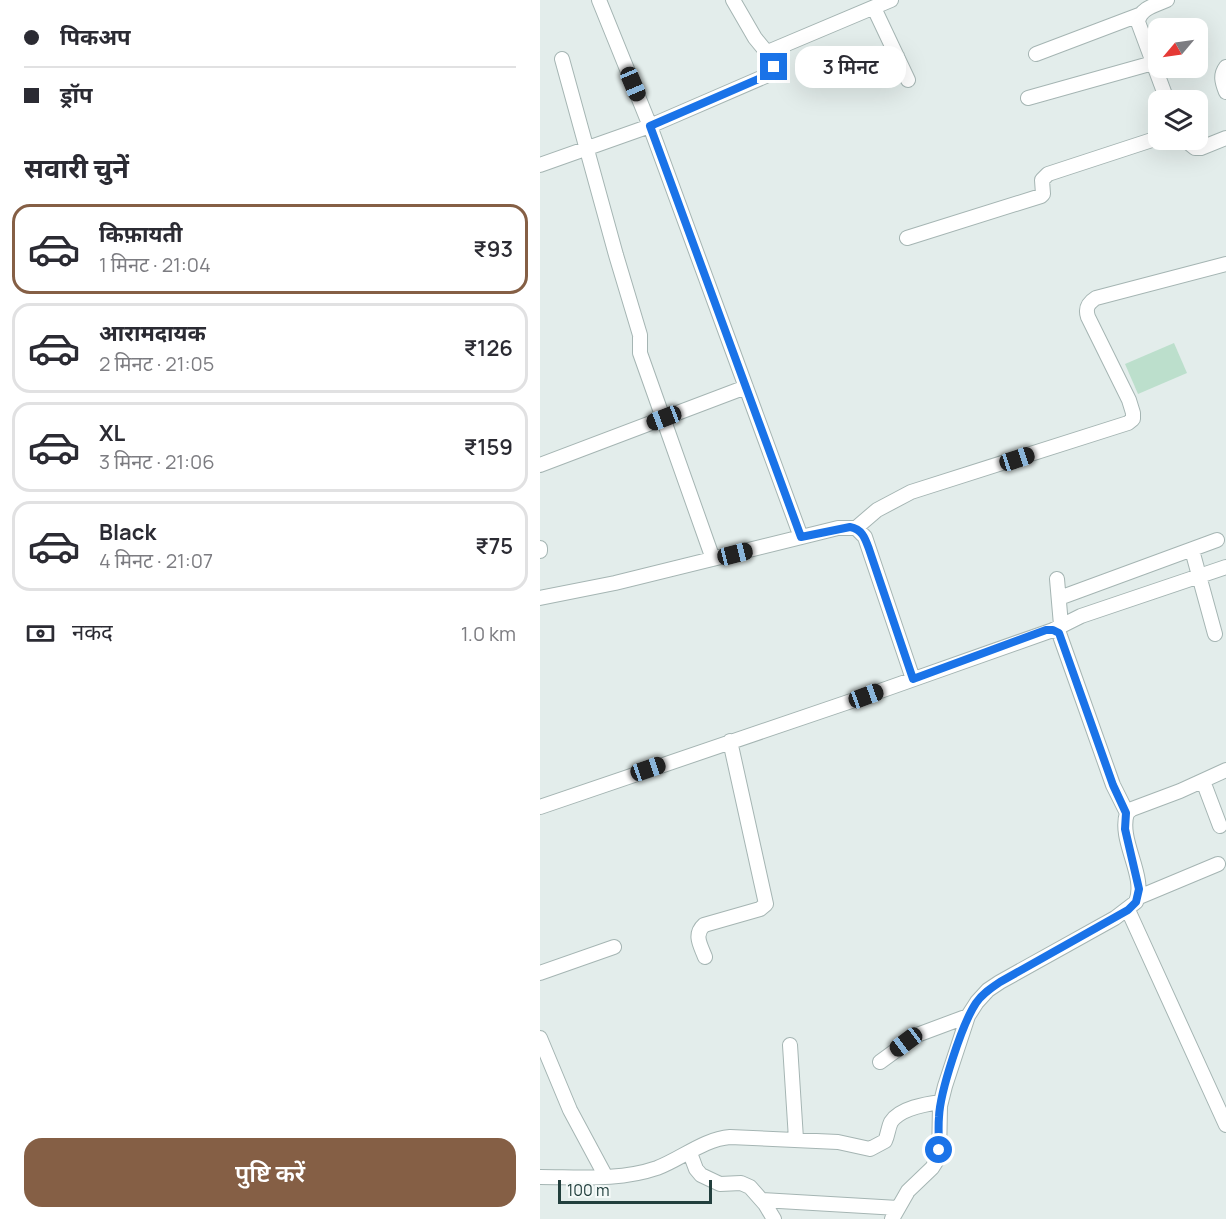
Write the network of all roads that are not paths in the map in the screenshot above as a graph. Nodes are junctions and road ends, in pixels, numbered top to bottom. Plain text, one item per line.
1 (599, 0) edge
2 (733, 0) edge
3 (891, 0) edge
4 (1167, 0) edge
5 (874, 8) junction
6 (1139, 15) junction
7 (1148, 49) edge
8 (1036, 54) dead end
9 (769, 55) junction
10 (897, 56) junction
11 (562, 59) dead end
12 (1148, 64) edge
13 (1226, 67) edge
14 (864, 69) dead end
15 (908, 80) dead end
16 (1226, 92) edge
17 (1028, 98) dead end
18 (650, 126) junction
19 (1226, 138) edge
20 (1148, 141) edge
21 (1208, 145) edge
22 (587, 148) junction
23 (540, 165) edge
24 (907, 238) dead end
25 (1226, 264) edge
26 (746, 387) junction
27 (664, 418) junction
28 (540, 465) edge
29 (856, 528) junction
30 (801, 537) junction
31 (1217, 540) dead end
32 (1192, 549) junction
33 (713, 559) junction
34 (1226, 567) edge
35 (1199, 576) junction
36 (1056, 579) dead end
37 (541, 596) edge
38 (1062, 597) dead end
39 (1057, 627) junction
40 (1215, 634) dead end
41 (913, 679) junction
42 (730, 741) junction
43 (1226, 770) edge
44 (1203, 781) junction
45 (540, 807) edge
46 (1126, 813) junction
47 (1220, 826) dead end
48 (1218, 864) dead end
49 (1138, 897) junction
50 (1128, 910) junction
51 (614, 946) dead end
52 (705, 957) dead end
53 (540, 973) edge
54 (968, 1016) junction
55 (540, 1038) edge
56 (790, 1044) dead end
57 (880, 1062) dead end
58 (941, 1102) junction
59 (1226, 1125) edge
60 (796, 1139) junction
61 (690, 1153) junction
62 (540, 1177) edge
63 (606, 1177) junction
64 (762, 1200) junction
65 (830, 1204) junction
66 (895, 1214) edge
67 (774, 1219) edge
68 (831, 1219) edge

1 - 18 street
2 - 9 street
3 - 5 street
4 - 6 street
5 - 9 street
5 - 10 street
6 - 7 street
6 - 8 street
9 - 18 street
10 - 14 street
10 - 15 street
11 - 22 street
12 - 17 street
13 - 16 street
18 - 22 street
18 - 26 street
19 - 21 street
20 - 24 street
22 - 23 street
22 - 27 street
25 - 29 street
26 - 27 street
26 - 30 street
27 - 28 street
27 - 33 street
29 - 30 street
29 - 41 street
30 - 33 street
31 - 32 street
32 - 35 street
32 - 38 street
33 - 37 street
34 - 35 street
35 - 39 street
35 - 40 street
36 - 39 street
39 - 41 street
39 - 46 street
41 - 42 street
42 - 45 street
42 - 52 street
43 - 44 street
44 - 46 street
44 - 47 street
46 - 49 street
48 - 49 street
49 - 50 street
50 - 54 street
50 - 59 street
51 - 53 street
54 - 57 street
54 - 58 street
55 - 63 street
56 - 60 street
58 - 60 street
58 - 66 street
60 - 61 street
61 - 63 street
61 - 64 street
62 - 63 street
64 - 65 street
64 - 67 street
65 - 66 street
65 - 68 street

